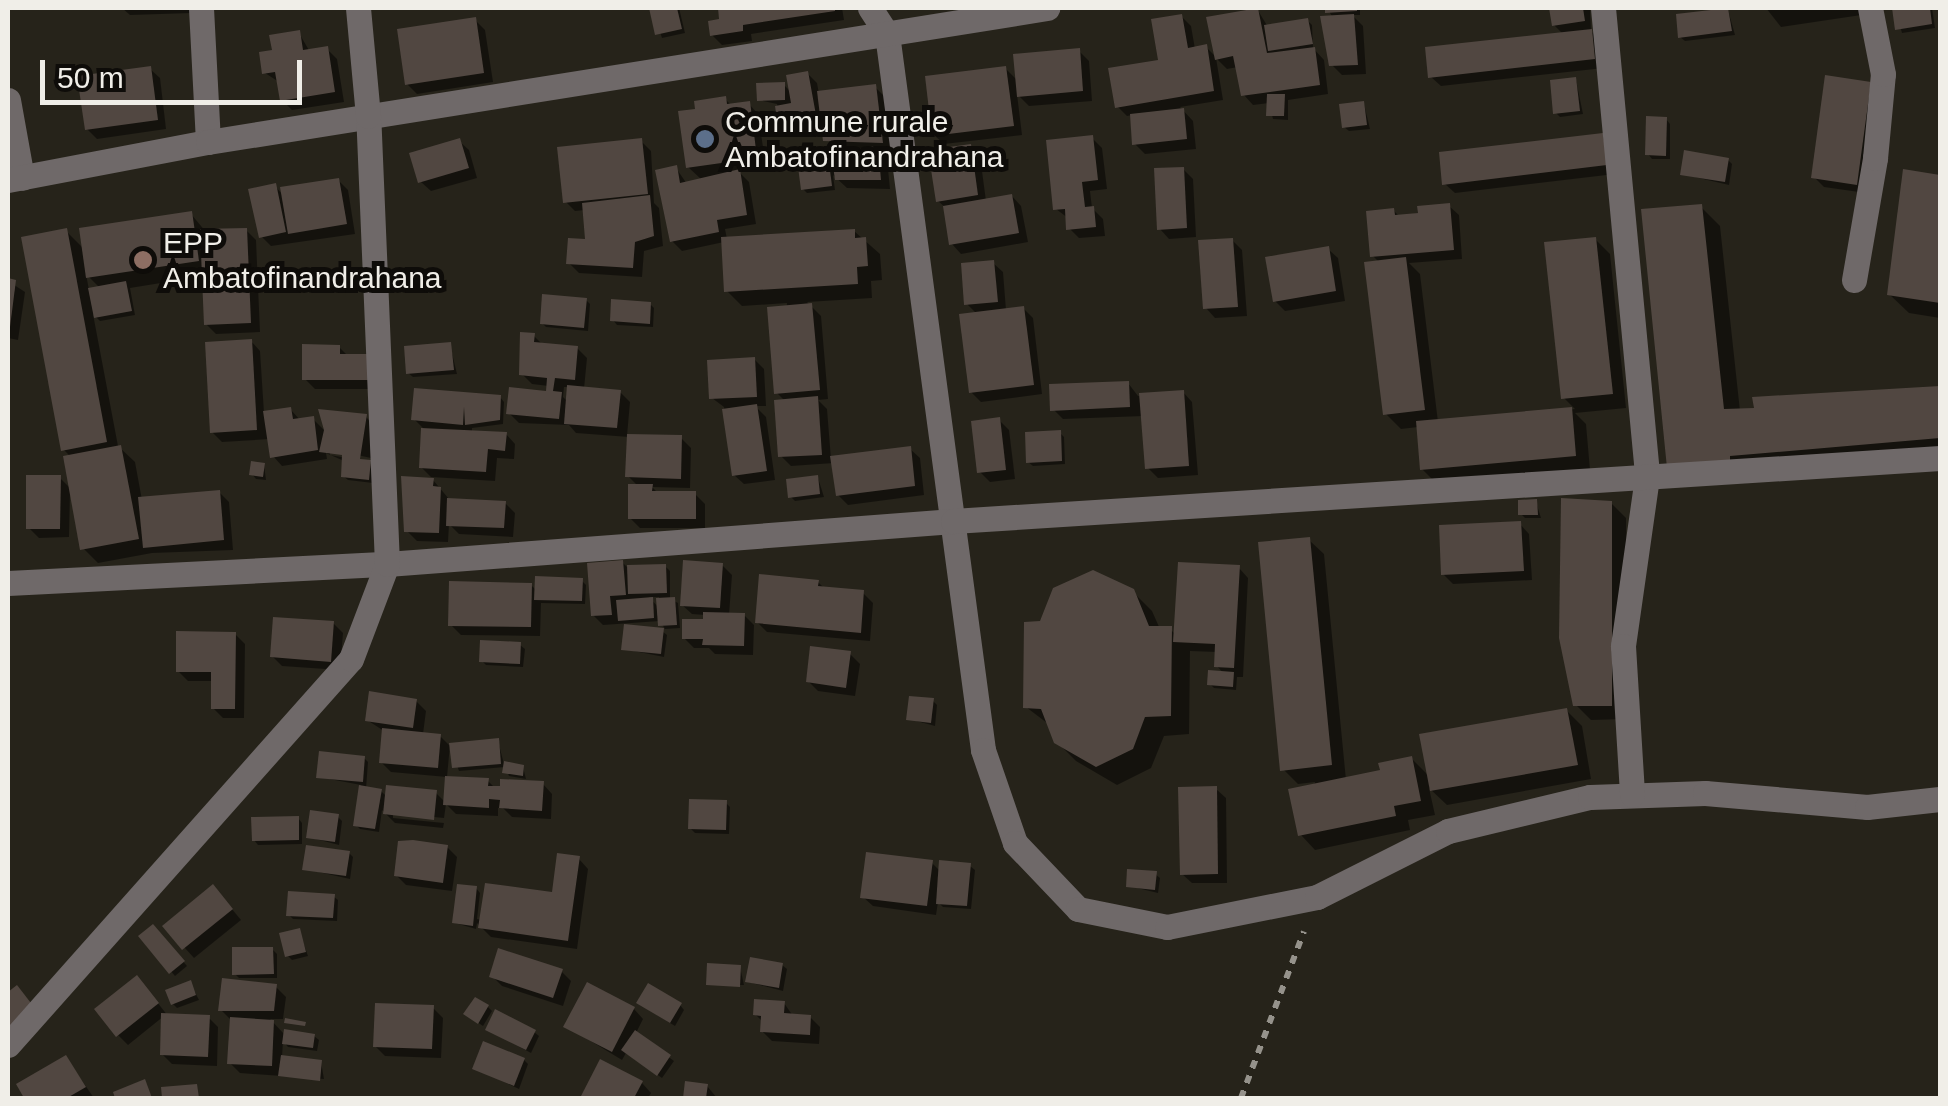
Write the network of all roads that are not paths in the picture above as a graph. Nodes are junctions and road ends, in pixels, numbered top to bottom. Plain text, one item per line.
1 (201, 8) edge
2 (358, 8) edge
3 (870, 8) edge
4 (1046, 8) edge
5 (1602, 8) edge
6 (1870, 8) edge
7 (887, 34) junction
8 (8, 100) edge
9 (368, 116) junction
10 (208, 142) junction
11 (15, 179) edge
12 (1854, 280) dead end
13 (1940, 458) edge
14 (1646, 476) junction
15 (954, 521) junction
16 (387, 564) junction
17 (8, 583) edge
18 (1632, 796) junction
19 (1940, 799) edge
20 (8, 1045) edge

1 - 10 street
2 - 9 street
3 - 7 street
4 - 7 street
5 - 14 street
6 - 12 street
7 - 9 street
7 - 15 street
8 - 11 street
9 - 10 street
9 - 16 street
10 - 11 street
13 - 14 street
14 - 15 street
14 - 18 street
15 - 16 street
15 - 18 street
16 - 17 street
16 - 20 street
18 - 19 street

